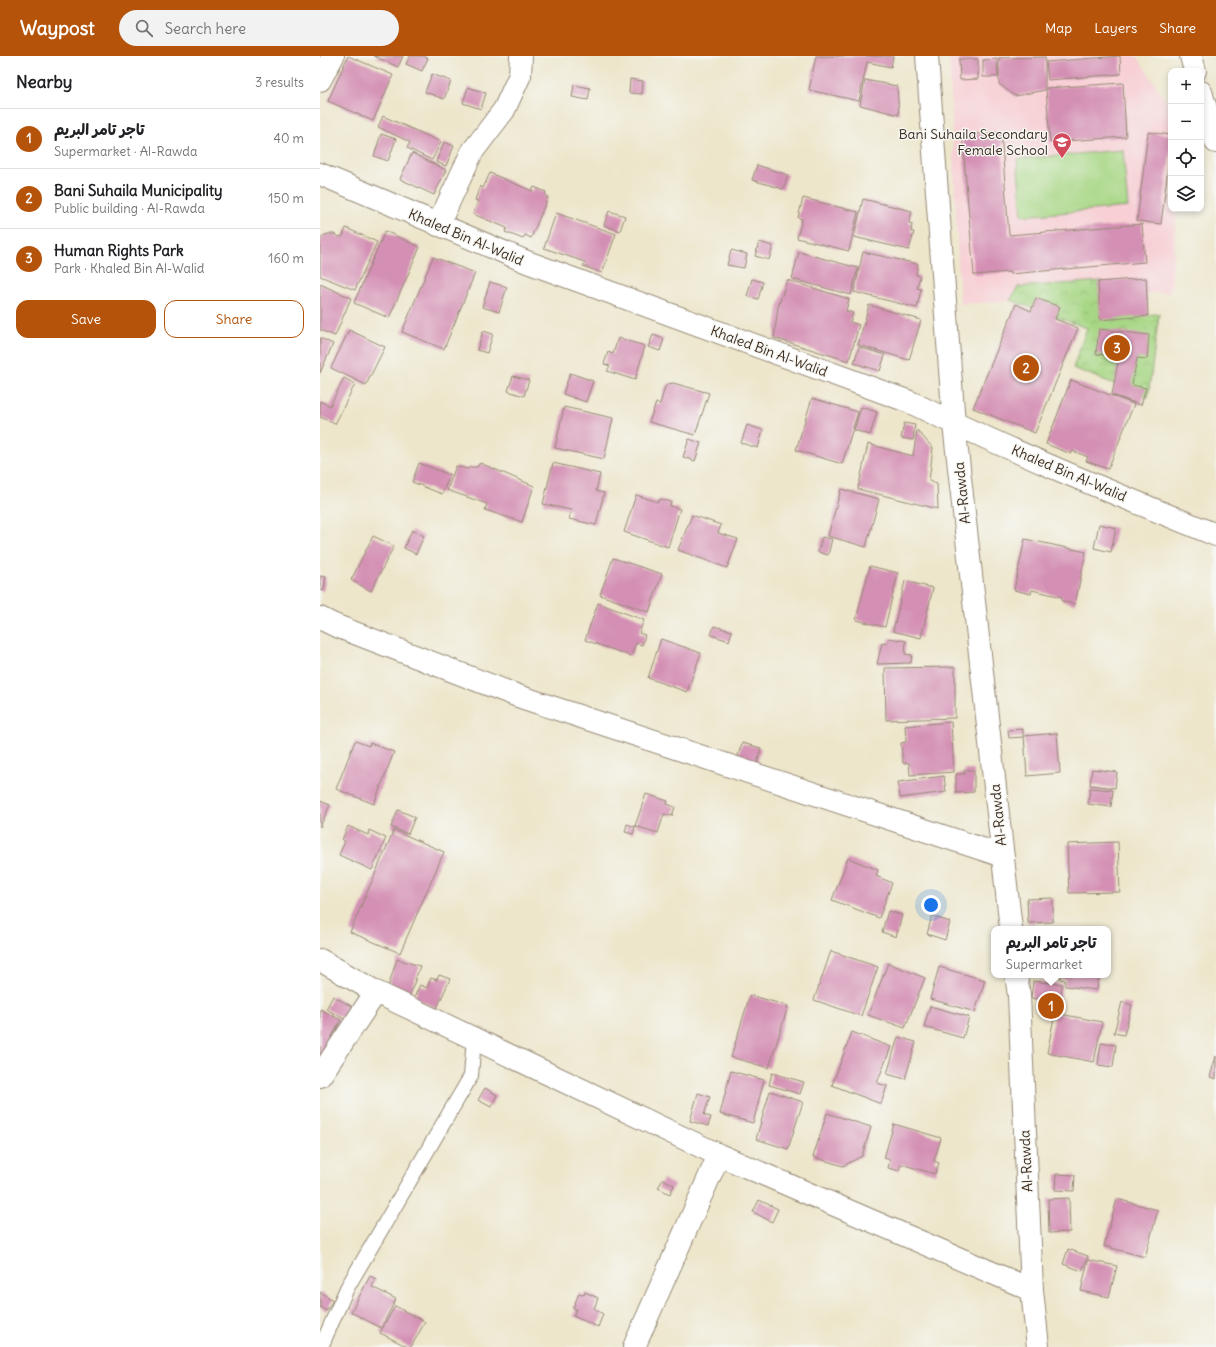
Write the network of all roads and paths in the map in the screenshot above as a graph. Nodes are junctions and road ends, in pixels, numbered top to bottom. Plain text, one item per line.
1 (333, 56) edge
2 (520, 56) edge
3 (927, 56) edge
4 (1191, 56) edge
5 (1194, 68) edge
6 (320, 80) edge
7 (1204, 102) edge
8 (1216, 142) edge
9 (320, 174) edge
10 (438, 225) junction
11 (954, 424) junction
12 (1216, 535) edge
13 (320, 618) edge
14 (1003, 856) junction
15 (1011, 926) edge
16 (320, 960) edge
17 (1016, 978) edge
18 (376, 992) junction
19 (474, 1038) junction
20 (320, 1076) edge
21 (719, 1155) junction
22 (1032, 1290) junction
23 (321, 1347) edge
24 (634, 1347) edge
25 (1038, 1347) edge

1 - 6 street
2 - 10 street
3 - 11 street, Al-Rawda
4 - 5 street
7 - 8 street
9 - 10 street, Khaled Bin Al-Walid
10 - 11 street, Khaled Bin Al-Walid
11 - 12 street, Khaled Bin Al-Walid
11 - 14 street, Al-Rawda
13 - 14 street
14 - 15 street, Al-Rawda
16 - 18 street
17 - 22 street, Al-Rawda
18 - 19 street
18 - 20 street
19 - 21 street
19 - 23 lane
21 - 22 street
21 - 24 street
22 - 25 street, Al-Rawda

